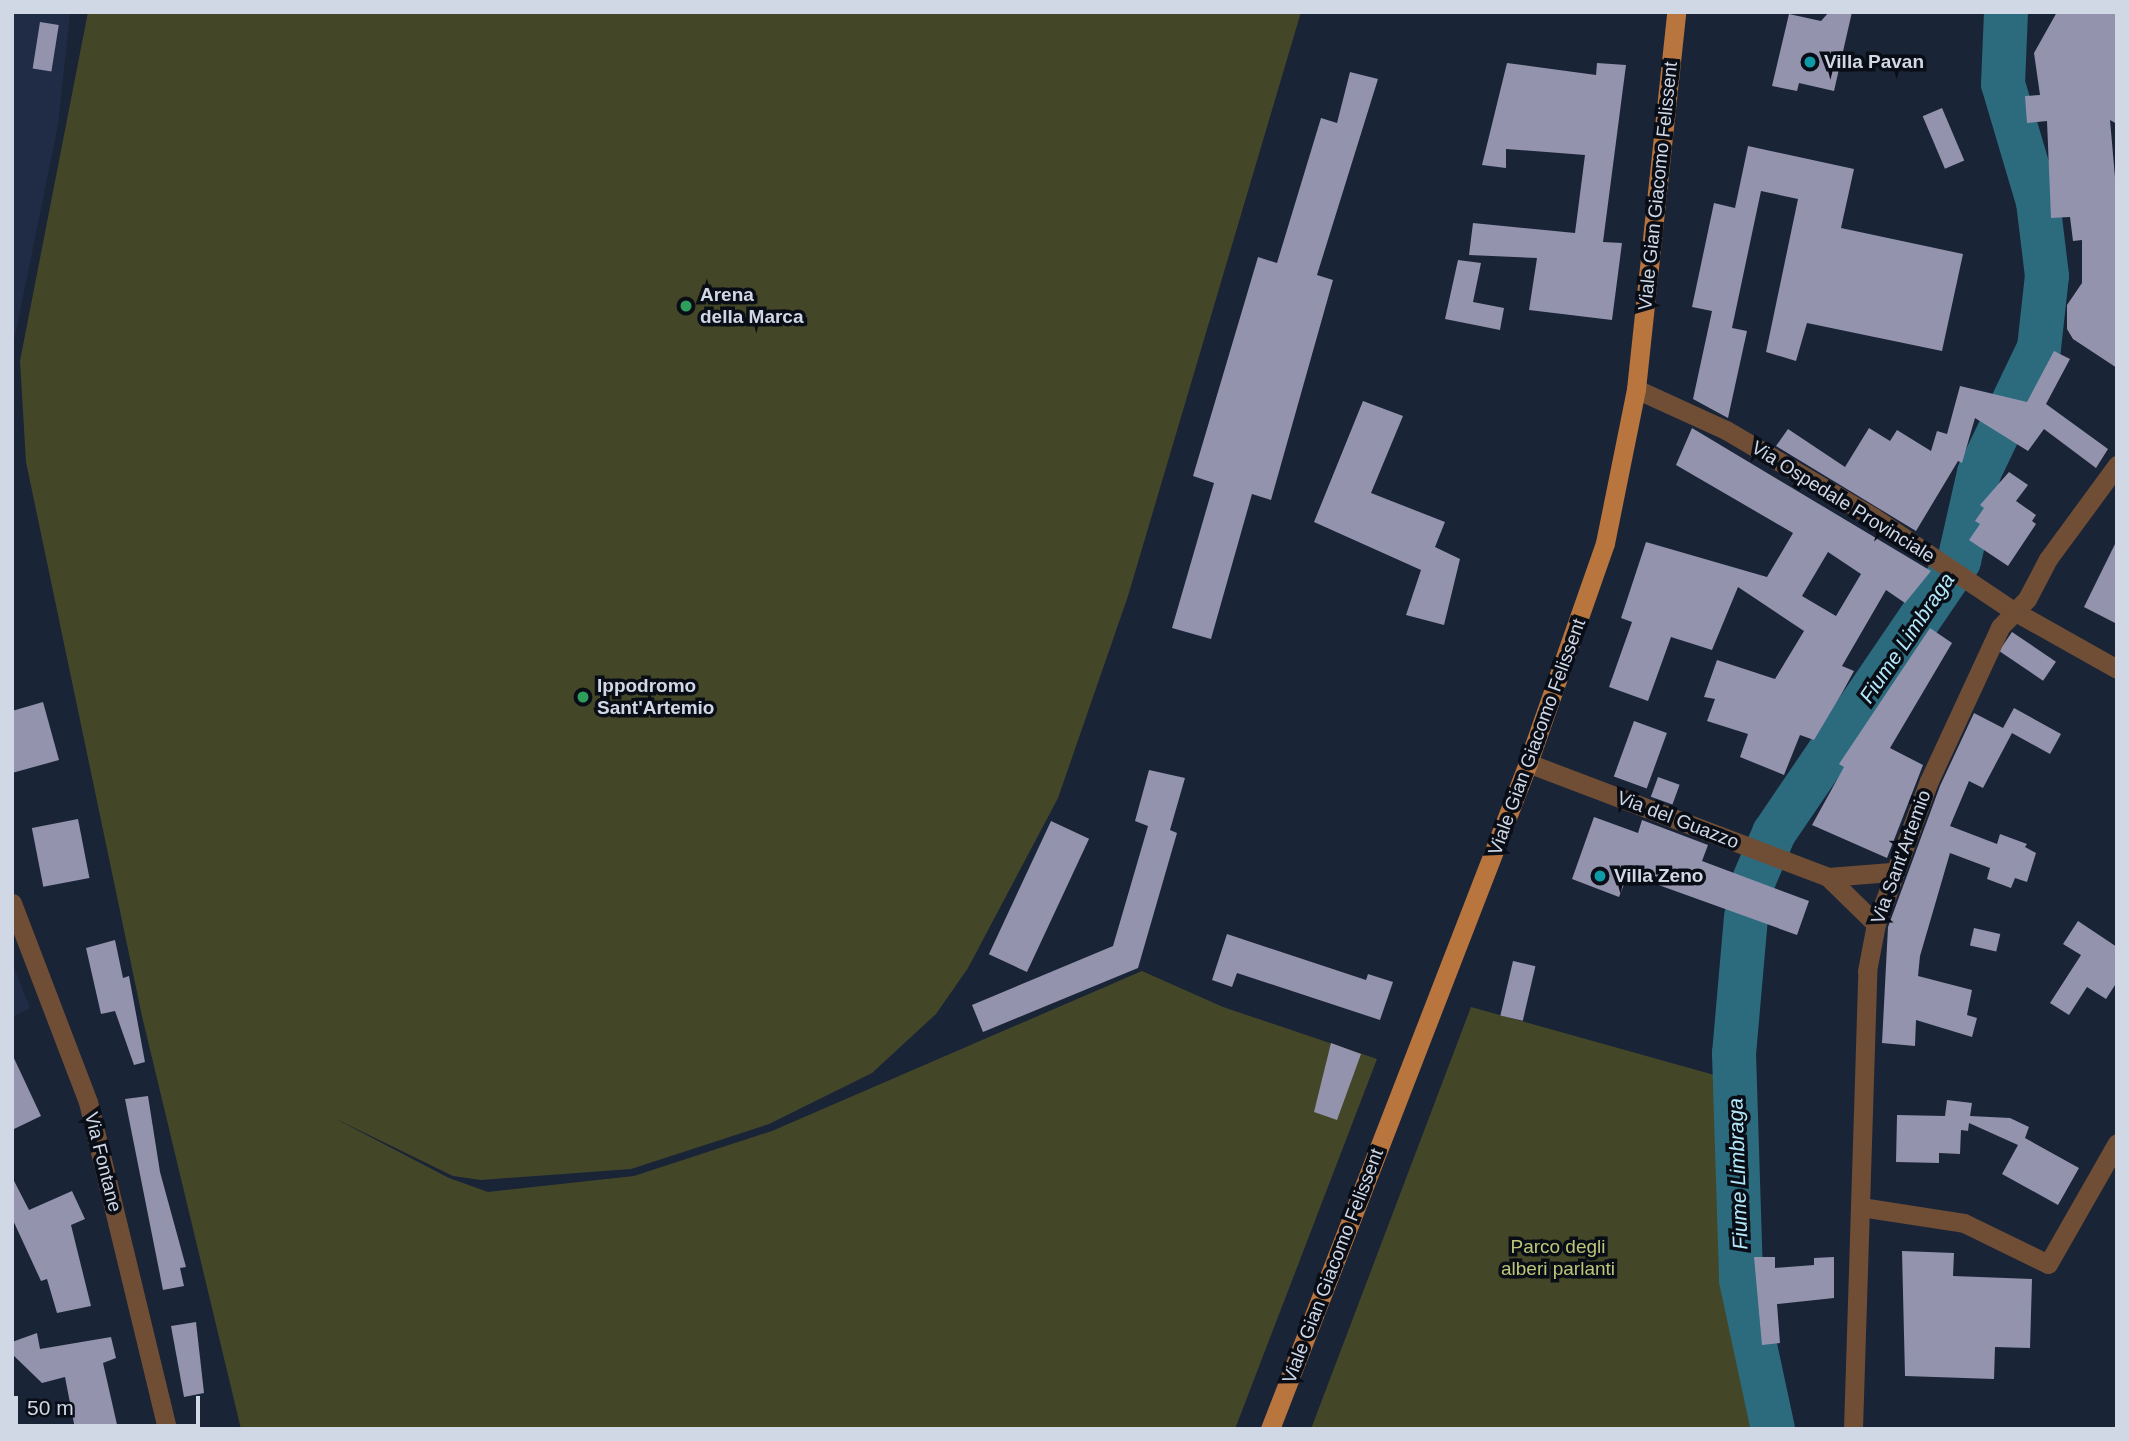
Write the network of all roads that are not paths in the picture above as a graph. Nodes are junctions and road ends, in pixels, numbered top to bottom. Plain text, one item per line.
1 (1676, 12) edge
2 (1636, 389) junction
3 (2117, 465) edge
4 (2012, 610) junction
5 (2117, 669) edge
6 (1528, 763) junction
7 (1891, 872) junction
8 (1828, 877) junction
9 (12, 903) edge
10 (1876, 924) junction
11 (2117, 1143) edge
12 (1861, 1207) junction
13 (167, 1429) edge
14 (1270, 1429) edge
15 (1853, 1429) edge

1 - 2 main road, Viale Gian Giacomo Felissent
2 - 4 street, Via Ospedale Provinciale
2 - 6 main road, Viale Gian Giacomo Felissent
3 - 4 street, Via Sant'Artemio
4 - 5 street, Via Ospedale Provinciale
4 - 7 street, Via Sant'Artemio
6 - 8 street, Via del Guazzo
6 - 14 main road, Viale Gian Giacomo Felissent
7 - 8 street, Via del Guazzo
7 - 10 street, Via Sant'Artemio
8 - 10 street, Via del Guazzo
9 - 13 street, Via Fontane
10 - 12 street, Via Sant'Artemio
11 - 12 street
12 - 15 street, Via Sant'Artemio

